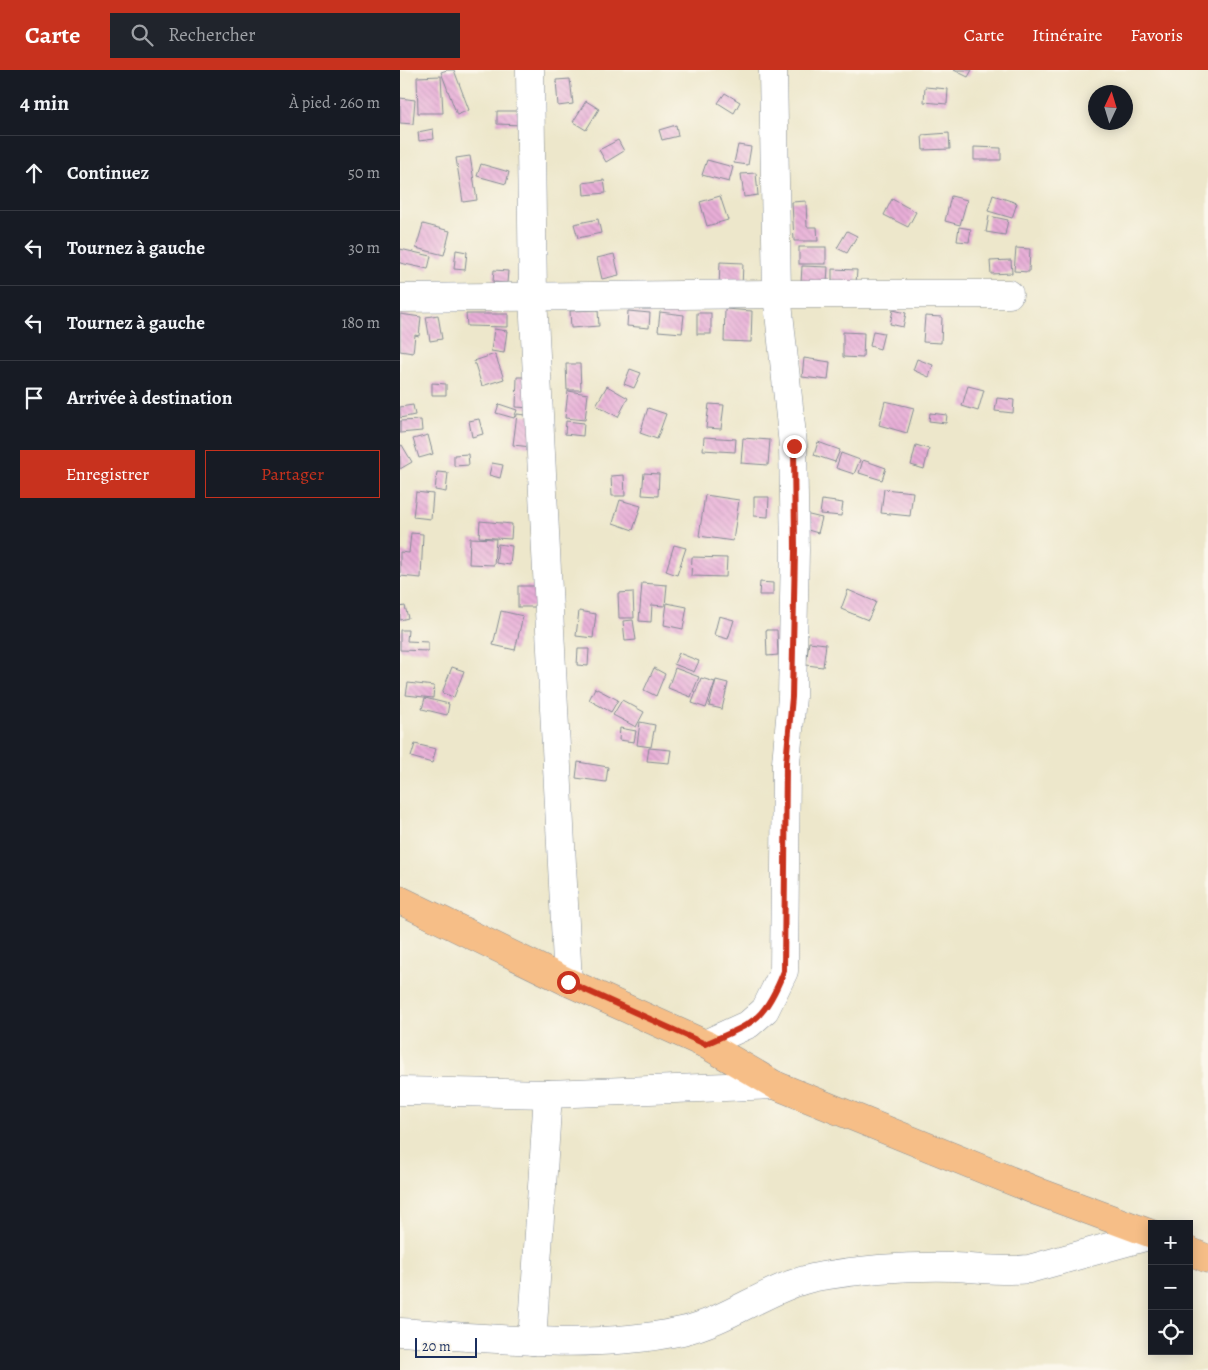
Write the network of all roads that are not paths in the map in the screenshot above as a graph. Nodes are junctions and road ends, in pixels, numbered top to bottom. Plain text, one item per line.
1 (530, 70) edge
2 (772, 70) edge
3 (777, 294) junction
4 (1009, 294) dead end
5 (533, 297) junction
6 (400, 298) edge
7 (400, 900) edge
8 (568, 982) junction
9 (705, 1044) junction
10 (775, 1084) junction
11 (400, 1091) edge
12 (548, 1094) junction
13 (1148, 1233) edge
14 (1148, 1236) edge
15 (1193, 1253) edge
16 (1208, 1259) edge
17 (400, 1332) edge
18 (532, 1341) junction

1 - 5 street
2 - 3 street
3 - 4 street
3 - 5 street
3 - 9 street
5 - 6 street
5 - 8 street
7 - 8 main road
8 - 9 main road
9 - 10 main road
10 - 12 street
10 - 13 main road
11 - 12 street
12 - 18 street
14 - 18 street
15 - 16 main road
17 - 18 street

